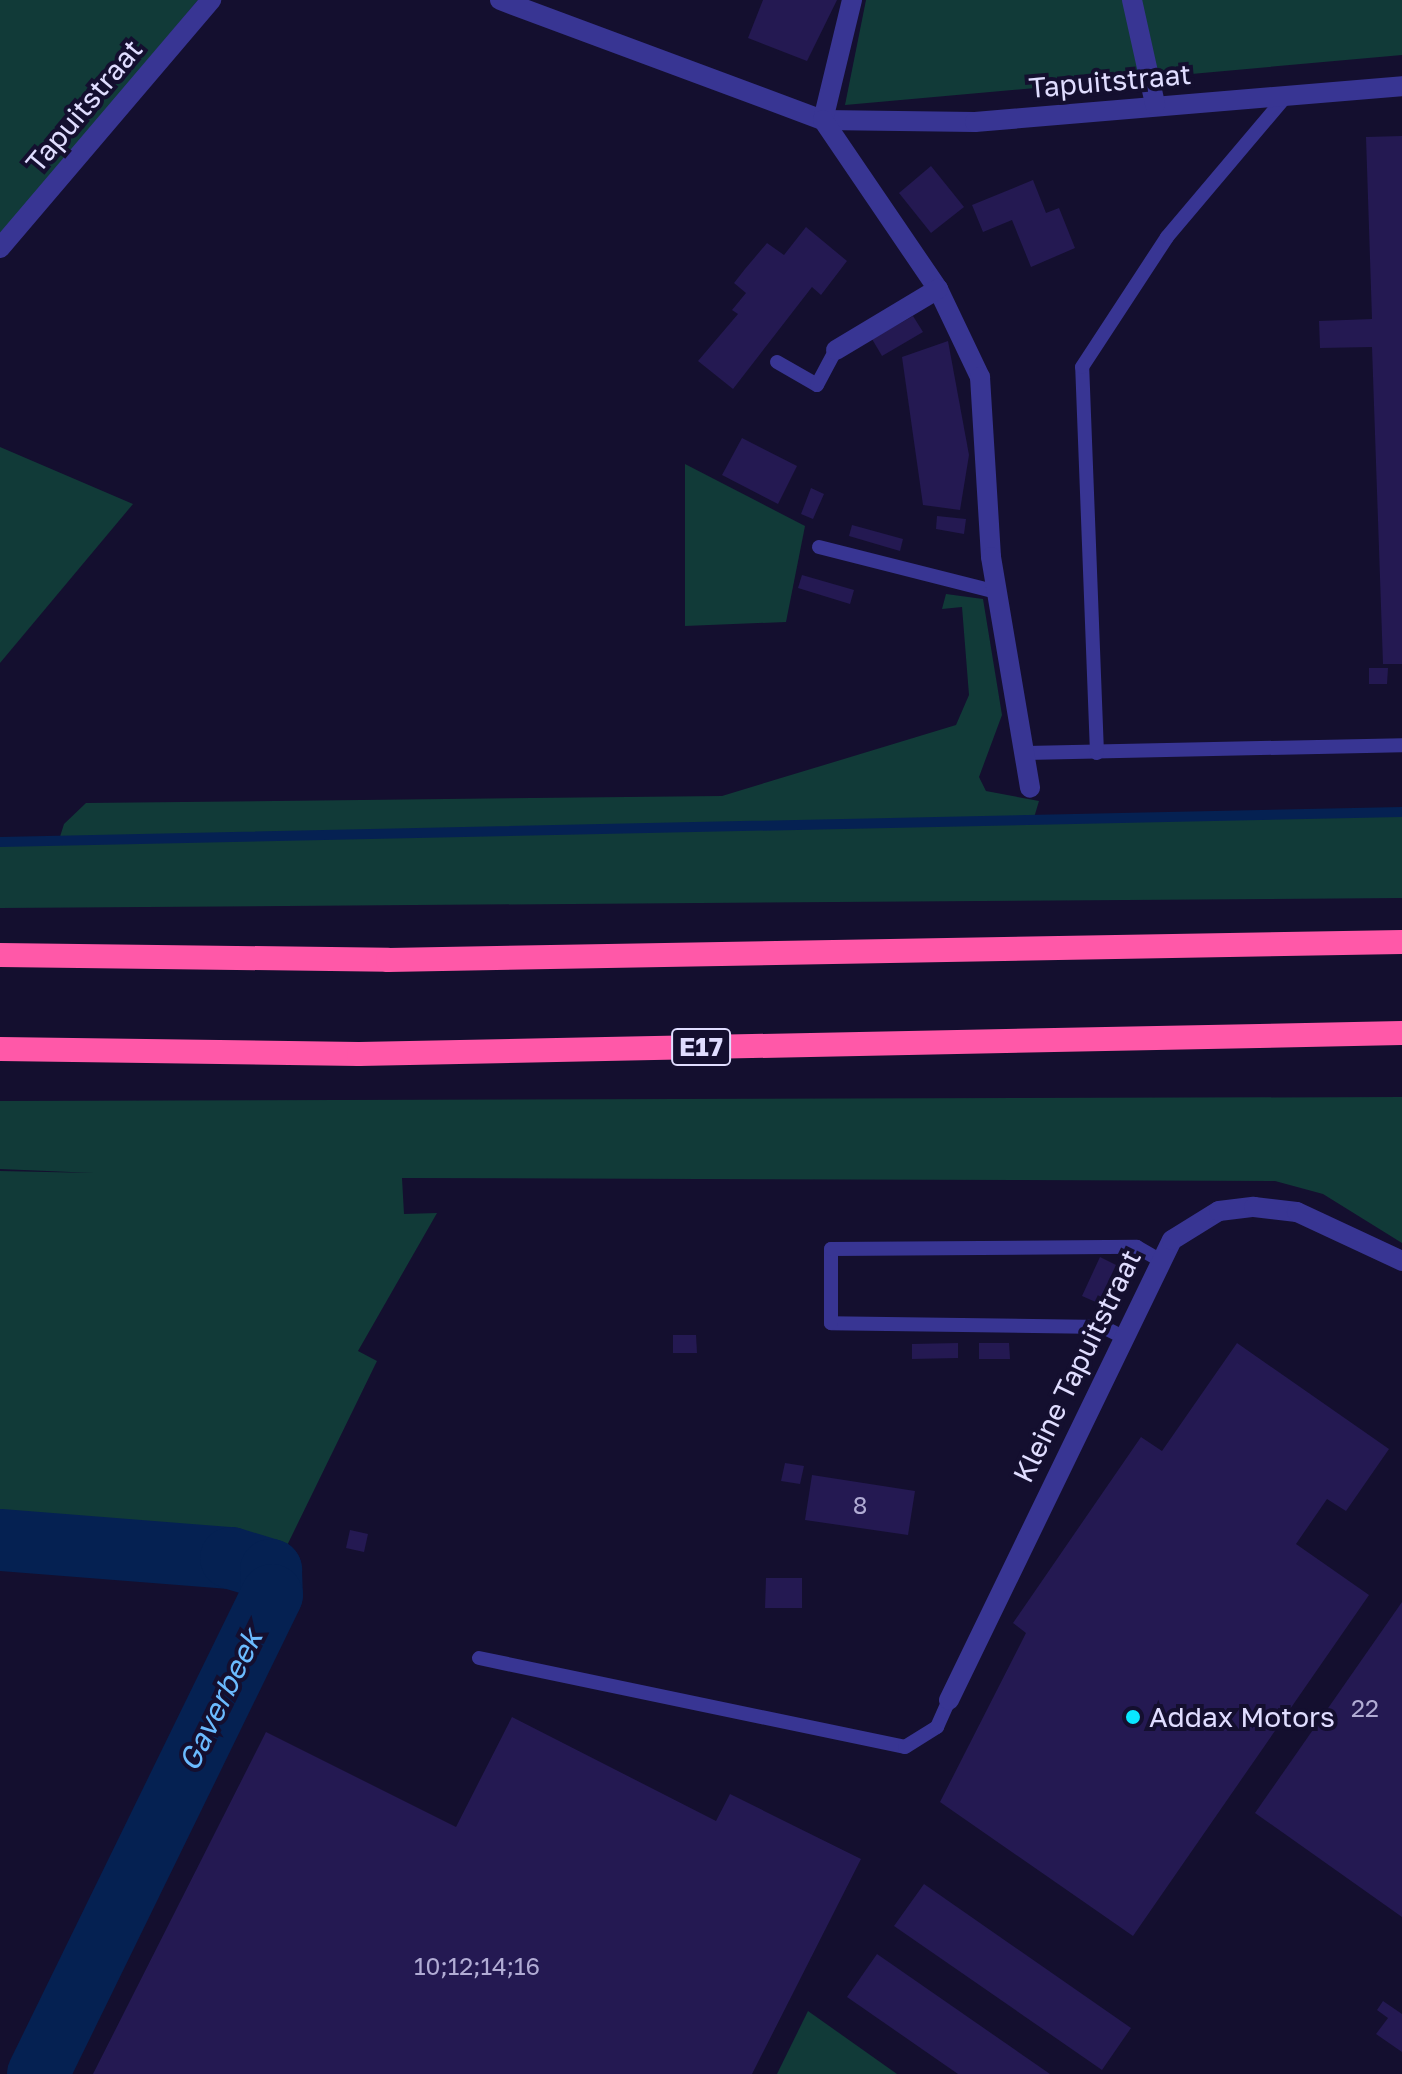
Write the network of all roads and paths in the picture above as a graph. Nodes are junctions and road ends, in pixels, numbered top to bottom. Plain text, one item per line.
1 (211, 0) edge
2 (852, 0) edge
3 (1132, 0) edge
4 (505, 1) edge
5 (1402, 86) edge
6 (1286, 96) junction
7 (1155, 104) junction
8 (823, 120) junction
9 (0, 248) edge
10 (938, 289) junction
11 (836, 350) joint
12 (777, 362) dead end
13 (819, 547) dead end
14 (997, 592) junction
15 (1402, 745) edge
16 (1026, 753) junction
17 (1097, 753) junction
18 (1030, 788) dead end
19 (1402, 942) edge
20 (0, 955) edge
21 (1402, 1033) edge
22 (0, 1049) edge
23 (1158, 1259) junction
24 (1402, 1261) edge
25 (1121, 1336) junction
26 (479, 1658) dead end
27 (949, 1700) joint

1 - 9 street, Tapuitstraat
2 - 8 street
3 - 7 street
4 - 8 street, Tapuitstraat
5 - 6 street, Tapuitstraat
6 - 7 street, Tapuitstraat
6 - 17 lane
7 - 8 street, Tapuitstraat
8 - 10 street
10 - 11 street
10 - 14 street
11 - 12 lane
13 - 14 lane
14 - 16 street
15 - 17 lane
16 - 17 lane
16 - 18 street
19 - 20 highway
21 - 22 highway, E17
23 - 24 street, Kleine Tapuitstraat
23 - 25 street, Kleine Tapuitstraat
23 - 25 lane
25 - 27 street, Kleine Tapuitstraat
26 - 27 lane

